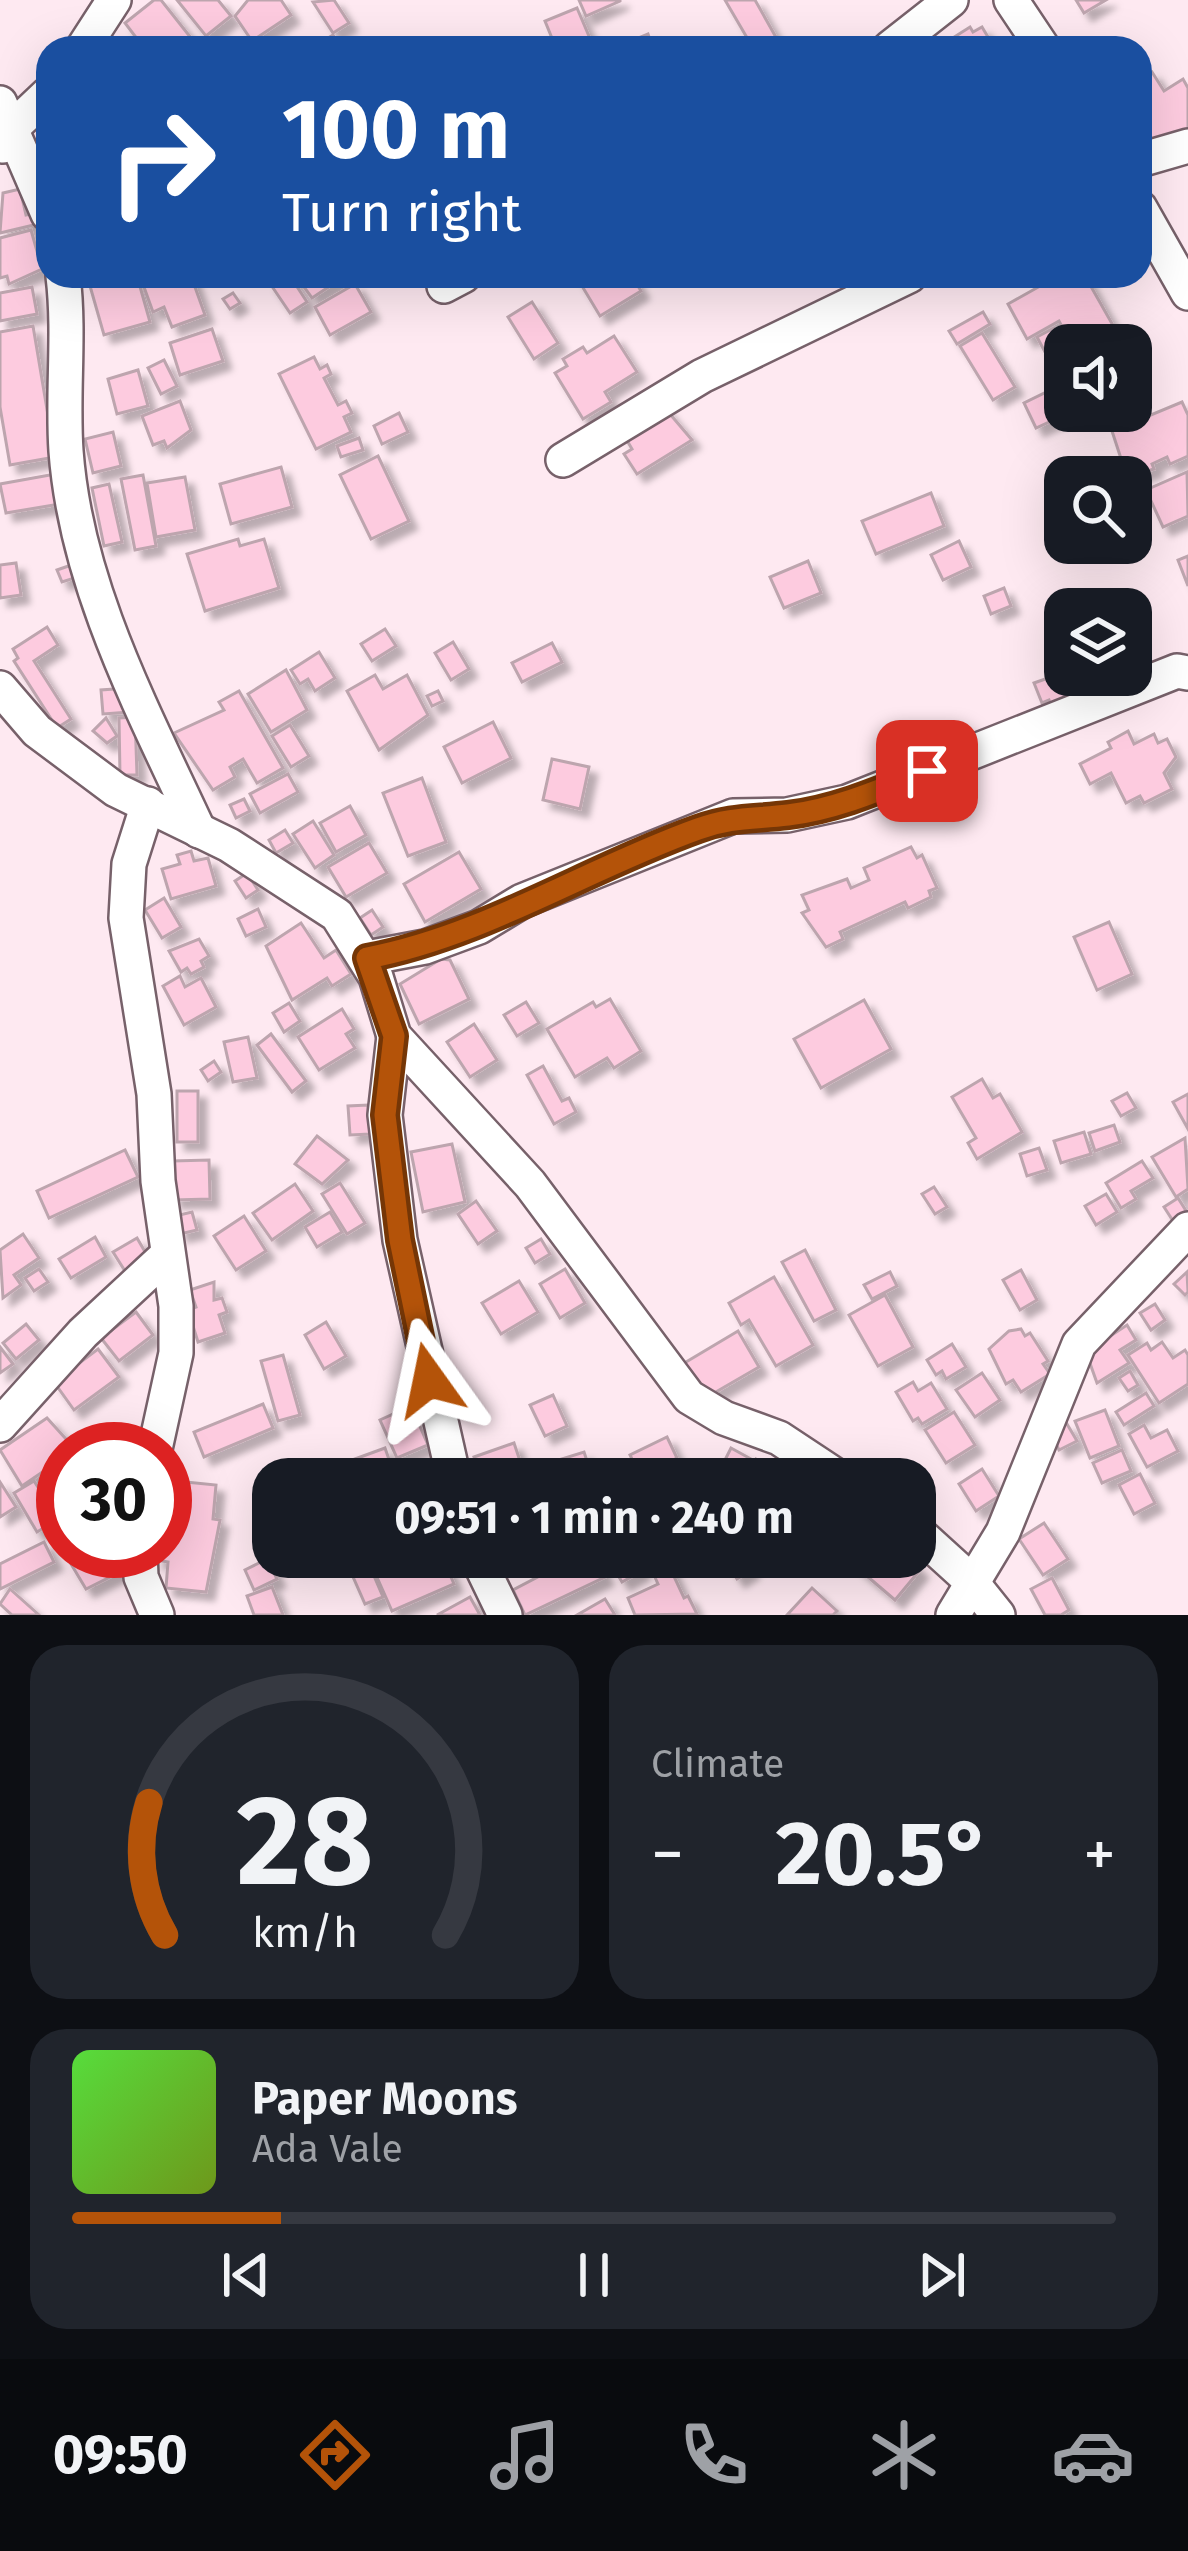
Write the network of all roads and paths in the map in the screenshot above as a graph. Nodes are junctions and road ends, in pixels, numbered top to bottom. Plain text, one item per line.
1 (114, 0) edge
2 (951, 0) edge
3 (1011, 0) edge
4 (90, 36) edge
5 (905, 36) edge
6 (1035, 36) edge
7 (36, 103) edge
8 (4, 128) edge
9 (1188, 146) edge
10 (1152, 156) edge
11 (36, 191) edge
12 (1152, 229) edge
13 (63, 288) edge
14 (884, 288) edge
15 (1188, 293) edge
16 (563, 460) dead end
17 (1188, 673) edge
18 (0, 688) edge
19 (148, 804) junction
20 (199, 831) junction
21 (367, 958) junction
22 (394, 1036) junction
23 (1188, 1228) edge
24 (166, 1256) junction
25 (161, 1422) edge
26 (0, 1425) edge
27 (449, 1458) edge
28 (809, 1458) edge
29 (936, 1549) edge
30 (141, 1578) edge
31 (487, 1578) edge
32 (970, 1580) junction
33 (157, 1615) edge
34 (505, 1615) edge
35 (953, 1615) edge
36 (998, 1615) edge

1 - 4 street
2 - 5 street
3 - 6 street
7 - 8 street
8 - 11 street
9 - 10 street
12 - 15 street
13 - 20 street
14 - 16 street
17 - 21 street
18 - 19 street
19 - 20 street
19 - 24 street
20 - 21 street
21 - 22 street
22 - 27 street
22 - 28 street
23 - 32 street
24 - 25 street
24 - 26 street
29 - 32 street
30 - 33 street
31 - 34 street
32 - 35 street
32 - 36 street

